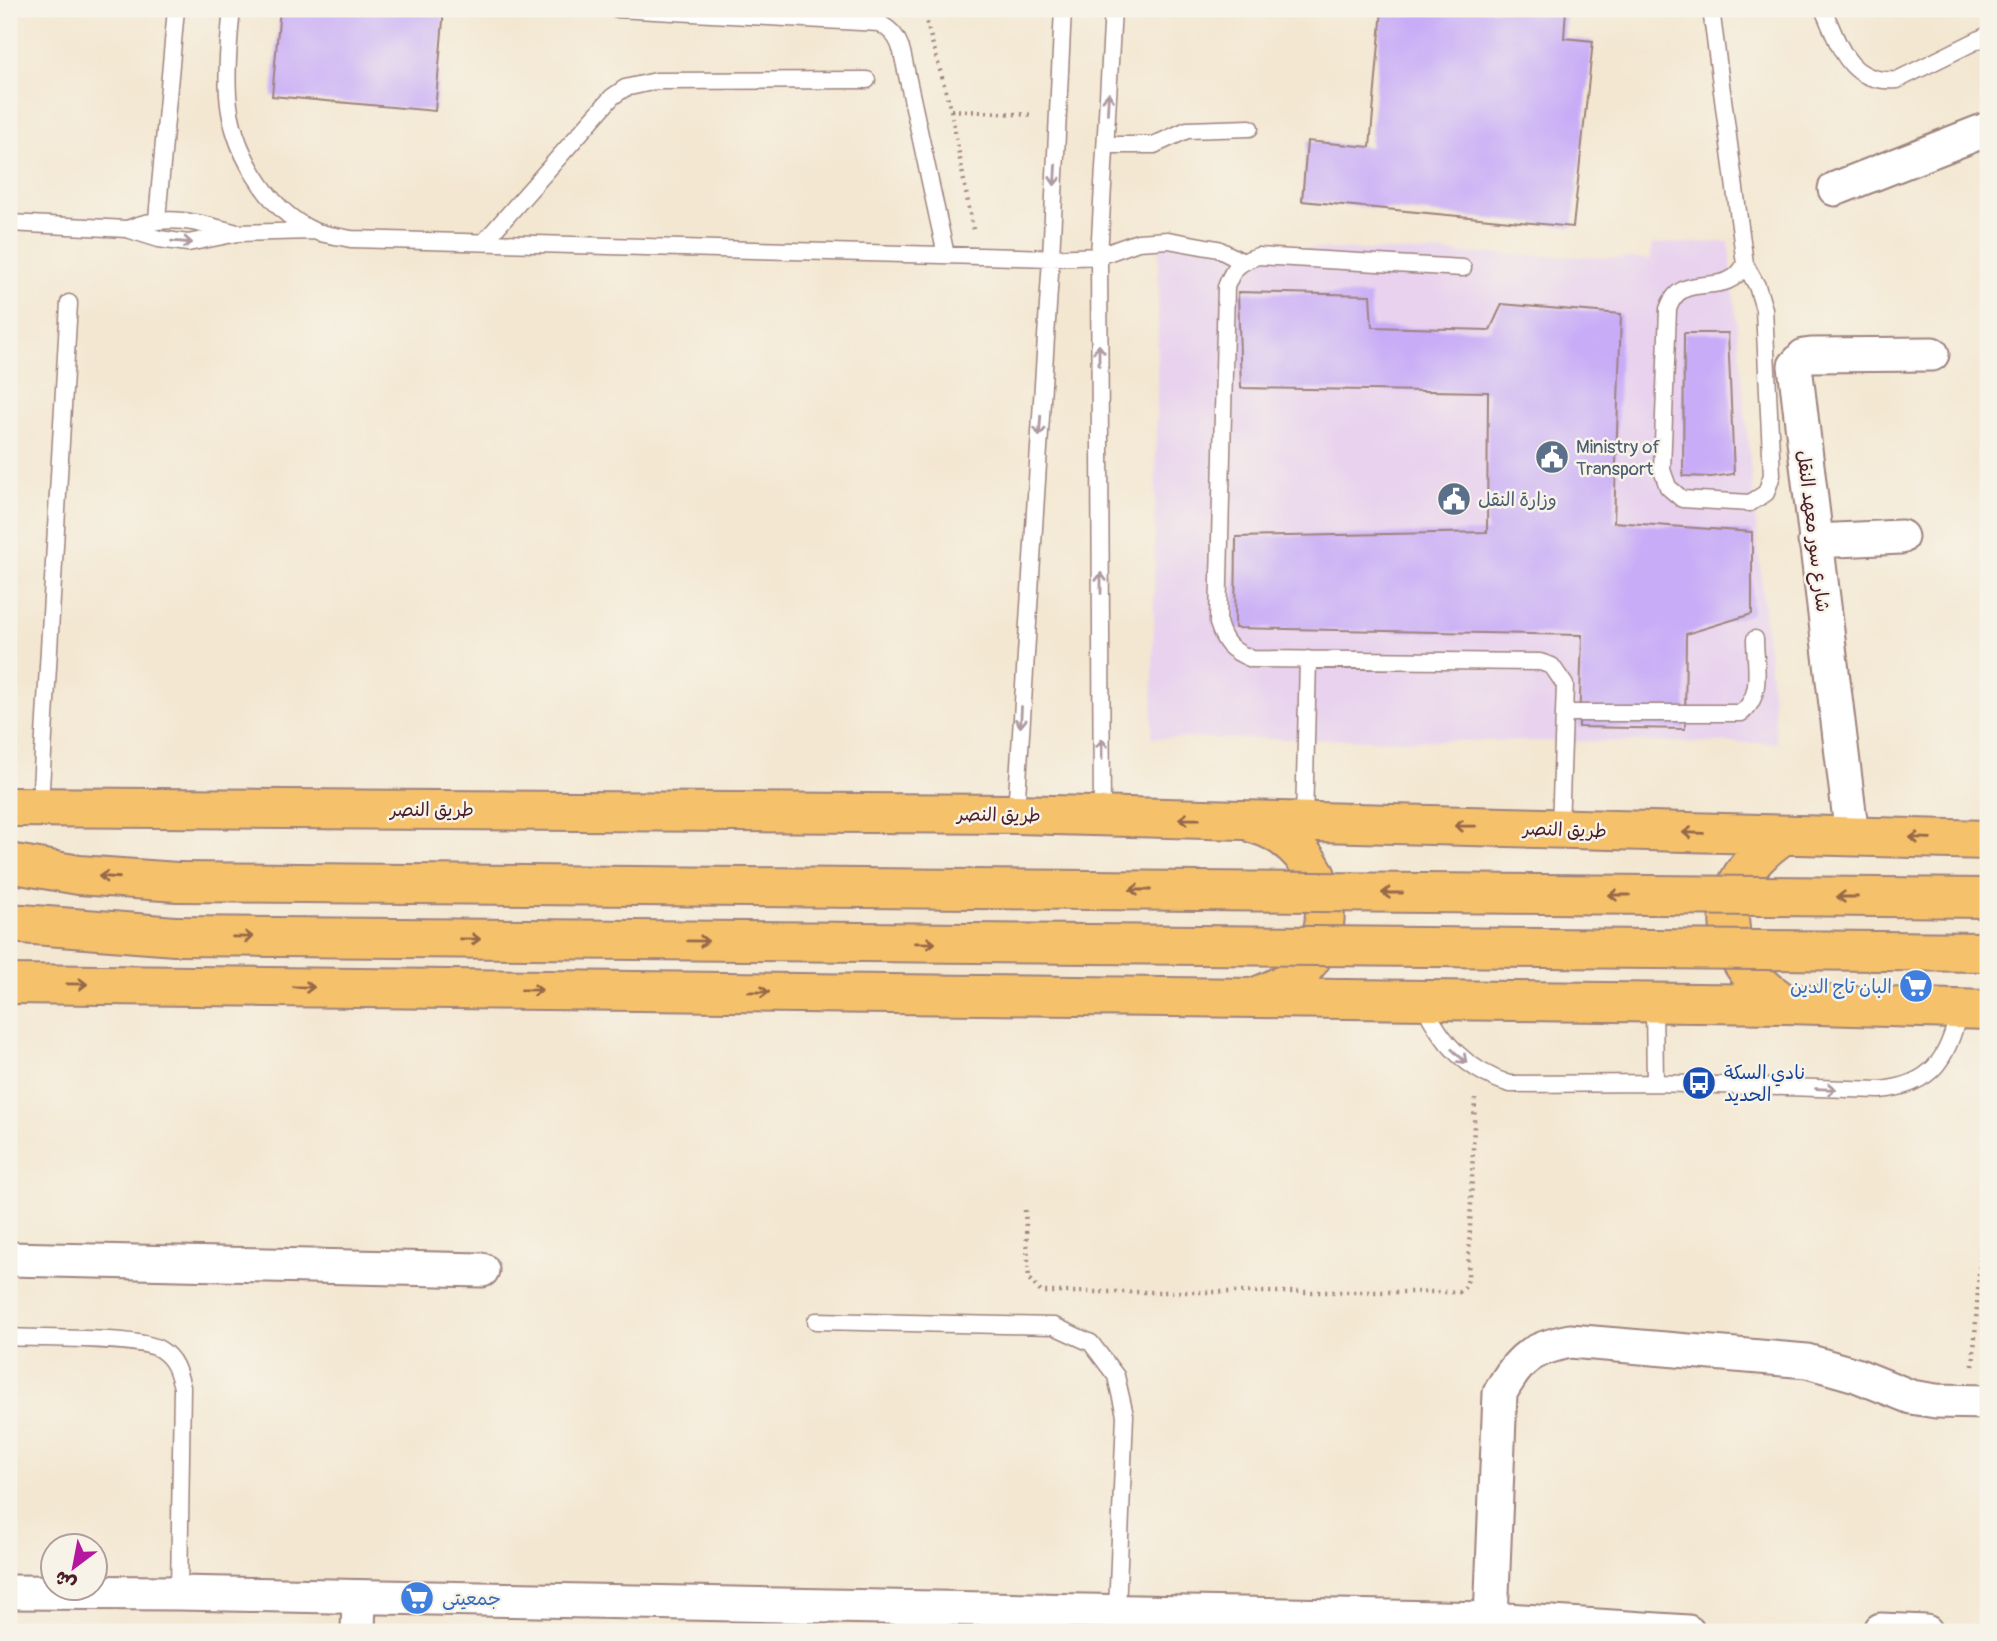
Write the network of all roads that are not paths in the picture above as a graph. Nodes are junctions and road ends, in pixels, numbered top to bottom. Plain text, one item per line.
1 (176, 9) edge
2 (232, 9) edge
3 (617, 9) edge
4 (1063, 9) edge
5 (1113, 9) edge
6 (1711, 9) edge
7 (1823, 9) edge
8 (1988, 35) edge
9 (867, 80) dead end
10 (1250, 128) dead end
11 (1988, 129) edge
12 (1107, 145) junction
13 (1835, 189) dead end
14 (157, 219) junction
15 (9, 223) edge
16 (127, 229) junction
17 (314, 231) junction
18 (237, 233) junction
19 (484, 242) junction
20 (946, 255) junction
21 (1099, 256) junction
22 (1051, 258) junction
23 (1241, 261) junction
24 (1745, 264) junction
25 (1463, 268) dead end
26 (69, 303) dead end
27 (1932, 354) dead end
28 (1901, 537) dead end
29 (1815, 541) junction
30 (1755, 639) dead end
31 (1308, 659) junction
32 (1564, 713) junction
33 (25, 806) edge
34 (1016, 814) junction
35 (1102, 818) junction
36 (1245, 821) junction
37 (1304, 822) junction
38 (1560, 828) junction
39 (1782, 835) junction
40 (1852, 836) junction
41 (1988, 840) edge
42 (9, 863) edge
43 (1988, 898) edge
44 (9, 923) edge
45 (1988, 952) edge
46 (9, 984) edge
47 (1253, 998) junction
48 (1422, 1000) junction
49 (1654, 1003) junction
50 (1786, 1004) junction
51 (1973, 1010) edge
52 (1655, 1083) junction
53 (9, 1259) edge
54 (482, 1270) dead end
55 (816, 1321) dead end
56 (9, 1338) edge
57 (1980, 1402) edge
58 (9, 1592) edge
59 (180, 1593) junction
60 (359, 1597) junction
61 (1117, 1611) junction
62 (779, 1619) edge
63 (1491, 1619) junction
64 (1881, 1630) dead end
65 (358, 1632) edge
66 (1688, 1632) edge
67 (1926, 1632) edge

1 - 14 lane
2 - 17 lane
3 - 20 lane
4 -> 22 lane
12 -> 5 lane
6 - 24 lane
7 - 8 lane
9 - 19 lane
10 - 12 lane
11 - 13 street
12 - 21 lane
14 - 16 lane
14 - 18 lane
15 - 16 lane
16 -> 18 lane
17 - 18 lane
17 - 19 lane
19 - 20 lane
20 - 22 lane
21 - 22 lane
21 - 23 lane
35 -> 21 lane
22 -> 34 lane
23 - 25 lane
23 - 31 lane
24 - 24 lane
26 - 33 lane
27 - 29 street, شارع سور معهد النقل
28 - 29 street
29 - 40 street, شارع سور معهد النقل
30 - 32 lane
31 - 32 lane
31 - 37 lane
32 - 38 lane
33 - 34 highway, طريق النصر
34 - 35 highway, طريق النصر
36 -> 35 highway, طريق النصر
36 - 37 highway, طريق النصر
36 - 47 highway
38 -> 37 highway, طريق النصر
39 -> 38 highway, طريق النصر
39 - 40 highway, طريق النصر
39 - 50 highway
41 -> 40 highway, طريق النصر
43 -> 42 highway, bridge
44 -> 45 highway, bridge
46 -> 47 highway
47 - 48 highway
48 - 49 highway
48 -> 52 lane
49 - 50 highway
49 - 52 lane
50 - 51 highway
52 -> 51 lane
53 - 54 street
55 - 61 lane
56 - 59 lane
57 - 63 street
58 - 59 street
59 - 60 street
60 - 62 street
60 - 65 street
61 - 62 street
61 - 63 street
63 - 66 street
64 - 67 street

